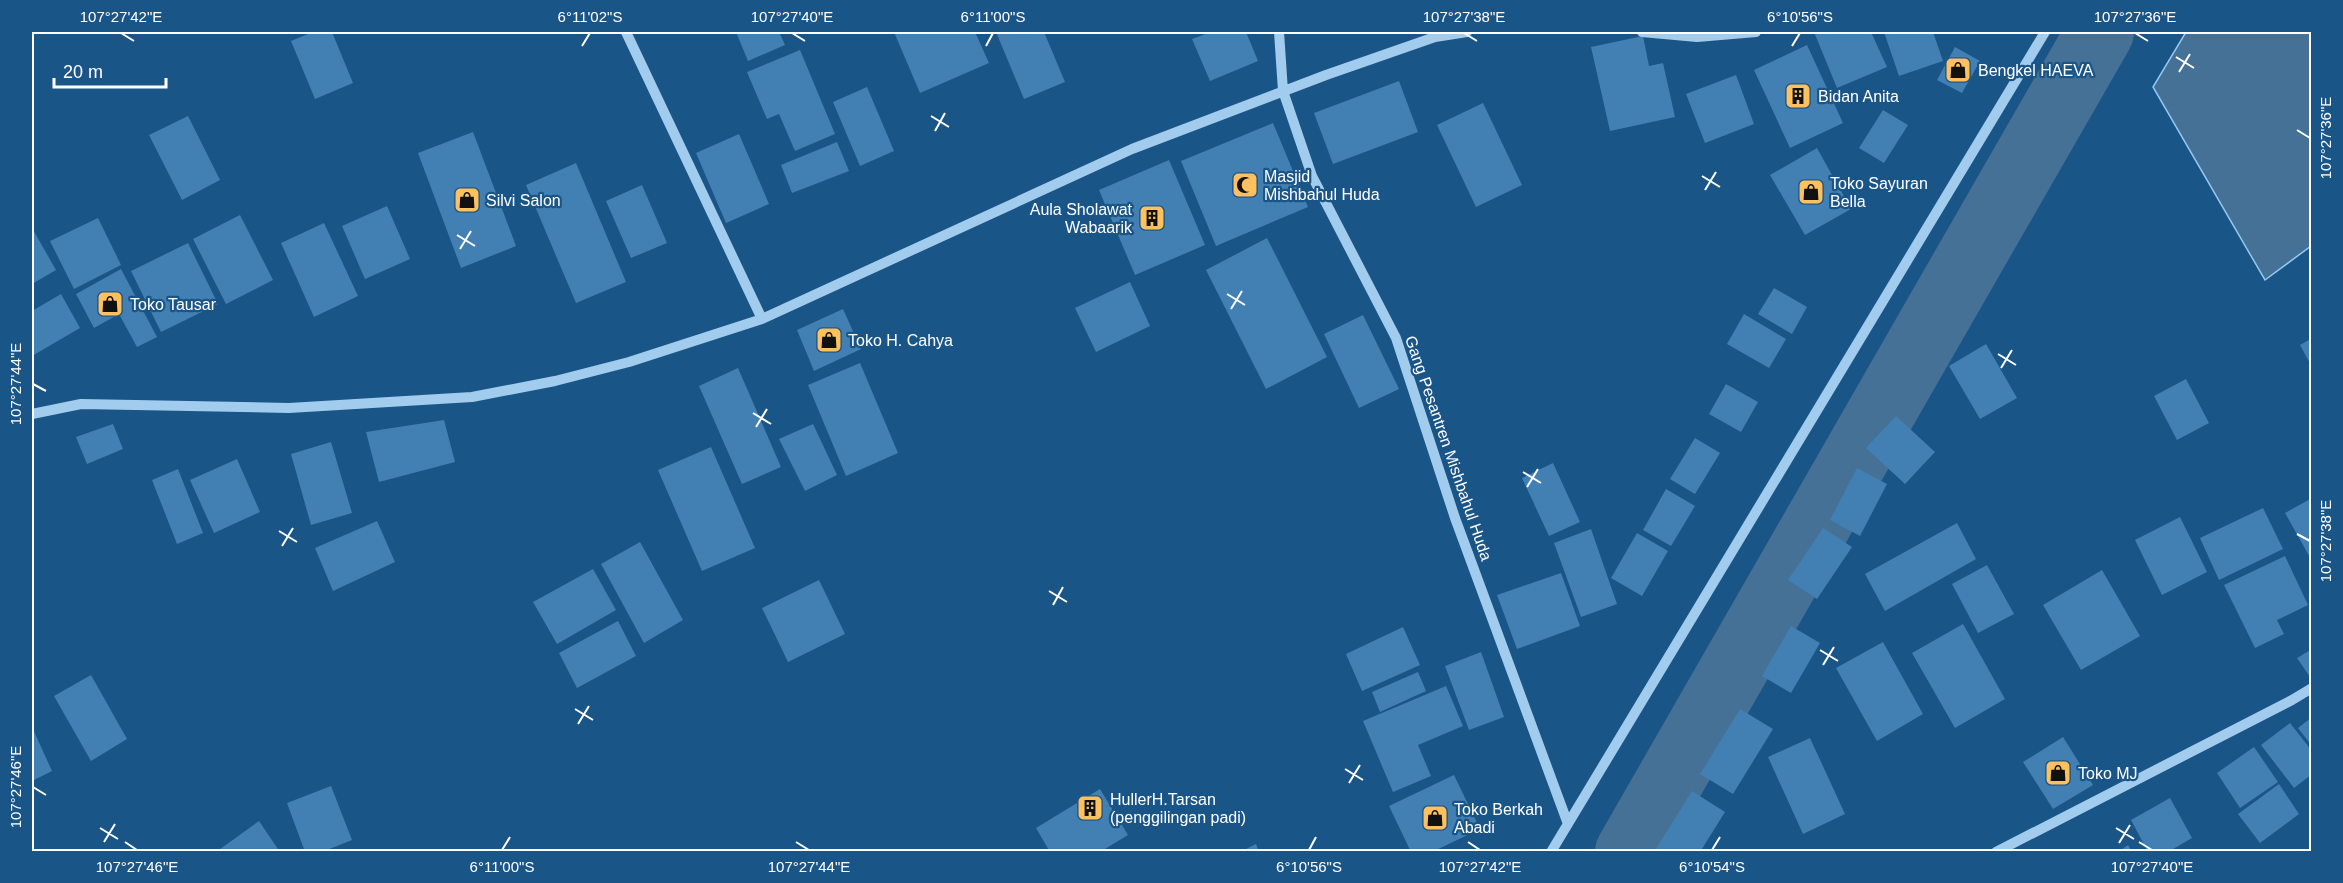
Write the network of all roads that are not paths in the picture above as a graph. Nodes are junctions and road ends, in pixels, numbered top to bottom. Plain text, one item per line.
1 (626, 32) edge
2 (1279, 32) edge
3 (1467, 32) edge
4 (1642, 32) edge
5 (1756, 32) edge
6 (2044, 32) edge
7 (1283, 91) junction
8 (762, 319) junction
9 (32, 414) edge
10 (2312, 688) edge
11 (1568, 824) junction
12 (1551, 852) edge
13 (1995, 852) edge

1 - 8 street
2 - 7 street, Gang Pesantren Mishbahul Huda
3 - 7 street
4 - 5 street
6 - 11 street
7 - 8 street
7 - 11 street, Gang Pesantren Mishbahul Huda
8 - 9 street
10 - 13 street
11 - 12 street

